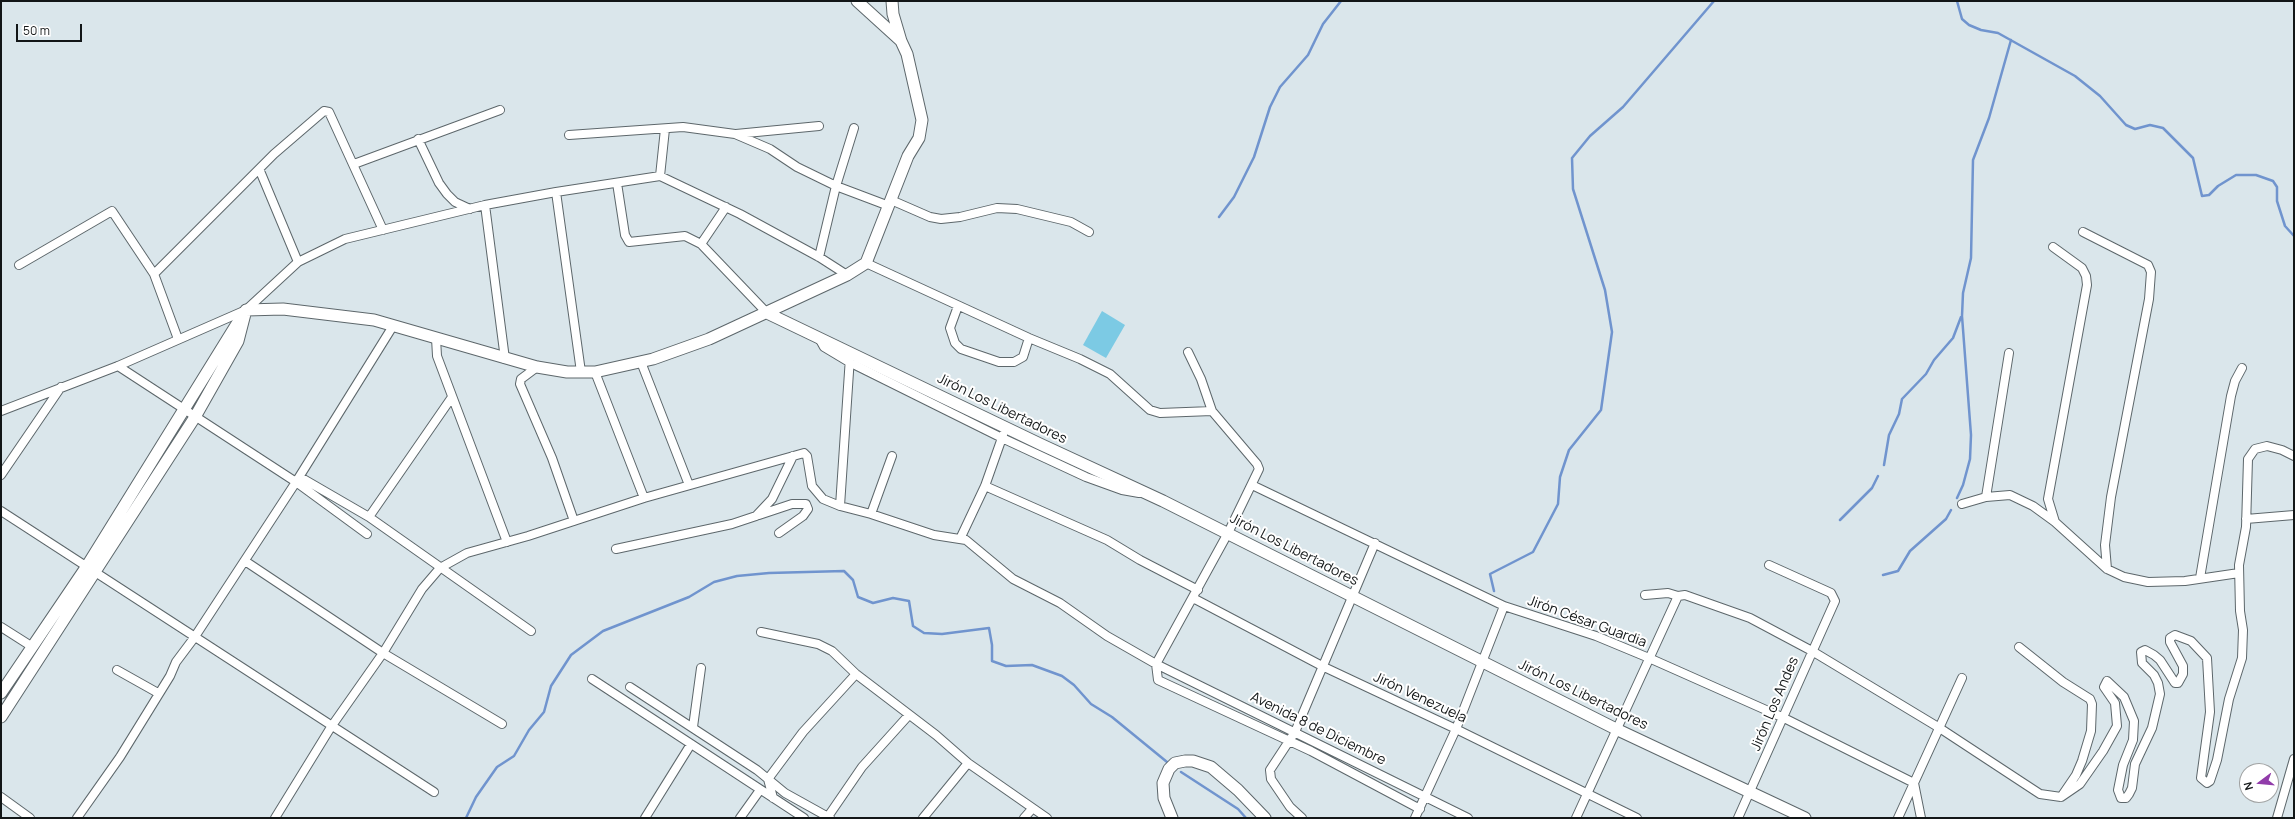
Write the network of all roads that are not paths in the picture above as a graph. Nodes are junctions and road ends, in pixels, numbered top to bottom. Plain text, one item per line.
1 (857, 1) edge
2 (892, 1) edge
3 (900, 41) junction
4 (500, 110) dead end
5 (819, 126) dead end
6 (854, 128) dead end
7 (665, 129) junction
8 (735, 134) junction
9 (569, 135) dead end
10 (418, 139) junction
11 (354, 164) junction
12 (260, 171) junction
13 (660, 176) junction
14 (617, 183) junction
15 (836, 186) junction
16 (556, 192) junction
17 (890, 203) junction
18 (485, 205) junction
19 (726, 207) junction
20 (470, 209) junction
21 (383, 230) junction
22 (1089, 232) dead end
23 (2083, 232) dead end
24 (701, 244) junction
25 (2053, 247) dead end
26 (820, 256) junction
27 (298, 262) junction
28 (866, 263) junction
29 (19, 265) dead end
30 (154, 274) junction
31 (846, 275) junction
32 (958, 306) junction
33 (246, 310) junction
34 (767, 313) junction
35 (393, 326) junction
36 (436, 338) junction
37 (1029, 338) junction
38 (178, 339) junction
39 (1188, 352) dead end
40 (2010, 352) dead end
41 (850, 357) junction
42 (505, 359) junction
43 (641, 362) junction
44 (118, 366) junction
45 (538, 367) junction
46 (2242, 368) dead end
47 (581, 372) junction
48 (595, 372) junction
49 (61, 387) junction
50 (452, 397) junction
51 (185, 408) junction
52 (1, 411) edge
53 (1212, 411) junction
54 (195, 417) junction
55 (1004, 433) junction
56 (165, 441) junction
57 (175, 448) junction
58 (793, 456) junction
59 (892, 456) dead end
60 (2294, 456) edge
61 (1, 475) edge
62 (298, 479) junction
63 (689, 485) junction
64 (1252, 485) junction
65 (985, 486) junction
66 (1986, 497) junction
67 (644, 498) junction
68 (1962, 504) dead end
69 (840, 506) junction
70 (1, 511) edge
71 (872, 514) junction
72 (2294, 515) edge
73 (756, 516) junction
74 (369, 517) junction
75 (2246, 519) junction
76 (574, 521) junction
77 (2055, 522) junction
78 (779, 533) dead end
79 (1228, 533) junction
80 (367, 534) dead end
81 (960, 539) junction
82 (507, 542) junction
83 (1376, 543) junction
84 (616, 548) dead end
85 (245, 561) junction
86 (1769, 565) dead end
87 (440, 568) junction
88 (91, 569) junction
89 (2106, 569) junction
90 (2239, 573) junction
91 (2200, 578) junction
92 (1198, 590) junction
93 (1645, 595) dead end
94 (1681, 596) junction
95 (1354, 597) junction
96 (1194, 598) junction
97 (1504, 606) junction
98 (1, 628) edge
99 (531, 631) dead end
100 (761, 632) dead end
101 (194, 638) junction
102 (31, 646) junction
103 (2019, 647) dead end
104 (1812, 651) junction
105 (383, 653) junction
106 (1649, 658) junction
107 (1483, 663) junction
108 (1156, 664) junction
109 (1324, 667) junction
110 (701, 668) dead end
111 (117, 670) dead end
112 (856, 674) junction
113 (1962, 678) dead end
114 (592, 679) dead end
115 (630, 687) dead end
116 (1, 692) edge
117 (158, 693) junction
118 (908, 716) junction
119 (1, 717) edge
120 (1784, 718) junction
121 (502, 724) dead end
122 (331, 727) junction
123 (693, 727) junction
124 (1938, 727) junction
125 (1456, 729) junction
126 (1618, 730) junction
127 (1295, 732) junction
128 (1288, 742) junction
129 (692, 744) junction
130 (2294, 759) edge
131 (968, 763) junction
132 (768, 779) junction
133 (1914, 783) junction
134 (760, 790) junction
135 (1750, 791) junction
136 (434, 792) dead end
137 (1588, 794) junction
138 (1426, 796) junction
139 (1, 797) edge
140 (2061, 797) junction
141 (773, 798) junction
142 (1032, 809) junction
143 (1420, 809) junction
144 (30, 818) edge
145 (77, 818) edge
146 (275, 818) edge
147 (645, 818) edge
148 (740, 818) edge
149 (804, 818) edge
150 (828, 818) edge
151 (923, 818) edge
152 (1024, 818) edge
153 (1047, 818) edge
154 (1172, 818) edge
155 (1265, 818) edge
156 (1302, 818) edge
157 (1415, 818) edge
158 (1468, 818) edge
159 (1576, 818) edge
160 (1637, 818) edge
161 (1738, 818) edge
162 (1805, 818) edge
163 (1898, 818) edge
164 (1921, 818) edge
165 (2277, 818) edge

1 - 3 street
2 - 3 street
3 - 17 street
4 - 10 street
5 - 8 street
6 - 15 street
7 - 8 street
7 - 9 street
7 - 13 street
8 - 15 street
10 - 11 street
10 - 20 street
11 - 12 street
11 - 21 street
12 - 27 street
12 - 30 street
13 - 14 street
13 - 19 street
14 - 16 street
14 - 24 street
15 - 17 street
15 - 26 street
16 - 18 street
16 - 47 street
17 - 22 street
17 - 28 street
18 - 20 street
18 - 42 street
19 - 24 street
19 - 26 street
20 - 21 street
21 - 27 street
23 - 89 street
24 - 34 street
25 - 77 street
26 - 31 street
27 - 33 street
28 - 31 street
28 - 32 street
29 - 30 street
30 - 38 street
31 - 34 street
32 - 37 street
32 - 37 street
33 - 35 street
33 - 38 street
33 - 51 street
33 - 54 street
34 - 41 street, Jirón Los Libertadores
34 - 43 street
35 - 36 street
35 - 62 street
36 - 42 street
36 - 50 street
37 - 53 street
38 - 44 street
39 - 53 street
40 - 66 street
41 - 55 street, Jirón Los Libertadores
41 - 69 street
42 - 45 street
43 - 48 street
43 - 63 street
44 - 49 street
44 - 51 street
45 - 47 street
45 - 76 street
46 - 91 street
47 - 48 street
48 - 67 street
49 - 52 street
49 - 61 street
50 - 74 street
50 - 82 street
51 - 54 street
51 - 56 street
53 - 64 street
54 - 57 street
54 - 62 street
55 - 65 street
55 - 79 street, Jirón Los Libertadores
56 - 57 street
56 - 88 street
57 - 88 street
58 - 63 street
58 - 69 street
58 - 73 street
59 - 71 street
60 - 75 street
62 - 74 street
62 - 80 street
62 - 85 street
63 - 67 street
64 - 79 street
64 - 83 street, Jirón César Guardia
65 - 81 street
65 - 92 street
66 - 68 street
66 - 77 street
67 - 76 street
69 - 71 street
70 - 88 street
71 - 81 street
72 - 75 street
73 - 78 street
73 - 84 street
74 - 87 street
75 - 90 street
76 - 82 street
77 - 89 street
79 - 92 street
79 - 95 street, Jirón Los Libertadores
81 - 108 street, Avenida 8 de Diciembre
82 - 87 street
83 - 95 street
83 - 97 street, Jirón César Guardia
85 - 101 street
85 - 105 street
86 - 104 street, Jirón Los Andes
87 - 99 street
87 - 105 street
88 - 101 street
88 - 102 street
88 - 119 street
89 - 91 street
90 - 91 street
90 - 140 street
92 - 96 street
93 - 94 street
94 - 104 street
94 - 106 street
95 - 107 street, Jirón Los Libertadores
95 - 109 street
96 - 108 street
96 - 109 street, Jirón Venezuela
97 - 106 street, Jirón César Guardia
97 - 107 street
98 - 102 street
100 - 112 street
101 - 117 street
101 - 122 street
102 - 116 street
103 - 140 street
104 - 120 street, Jirón Los Andes
104 - 124 street
105 - 121 street
105 - 122 street
106 - 120 street, Jirón César Guardia
106 - 126 street
107 - 125 street
107 - 126 street, Jirón Los Libertadores
108 - 127 street, Avenida 8 de Diciembre
108 - 128 street
109 - 125 street, Jirón Venezuela
109 - 127 street
110 - 123 street
111 - 117 street
112 - 118 street
112 - 132 street
113 - 124 street
114 - 129 street
115 - 123 street
117 - 145 street
118 - 131 street
118 - 150 street
120 - 133 street, Jirón César Guardia
120 - 135 street, Jirón Los Andes
122 - 136 street
122 - 146 street
123 - 132 street
124 - 133 street
124 - 140 street
125 - 137 street, Jirón Venezuela
125 - 138 street
126 - 135 street, Jirón Los Libertadores
126 - 137 street
127 - 128 street
127 - 138 street, Avenida 8 de Diciembre
128 - 143 street
128 - 156 street
129 - 134 street
129 - 147 street
130 - 165 street
131 - 142 street
131 - 151 street
132 - 141 street
132 - 150 street
133 - 163 street
133 - 164 street
134 - 141 street
134 - 148 street
135 - 161 street, Jirón Los Andes
135 - 162 street, Jirón Los Libertadores
137 - 159 street
137 - 160 street, Jirón Venezuela
138 - 143 street
138 - 158 street, Avenida 8 de Diciembre
139 - 144 street
141 - 149 street
142 - 152 street
142 - 153 street
143 - 157 street
154 - 155 street

